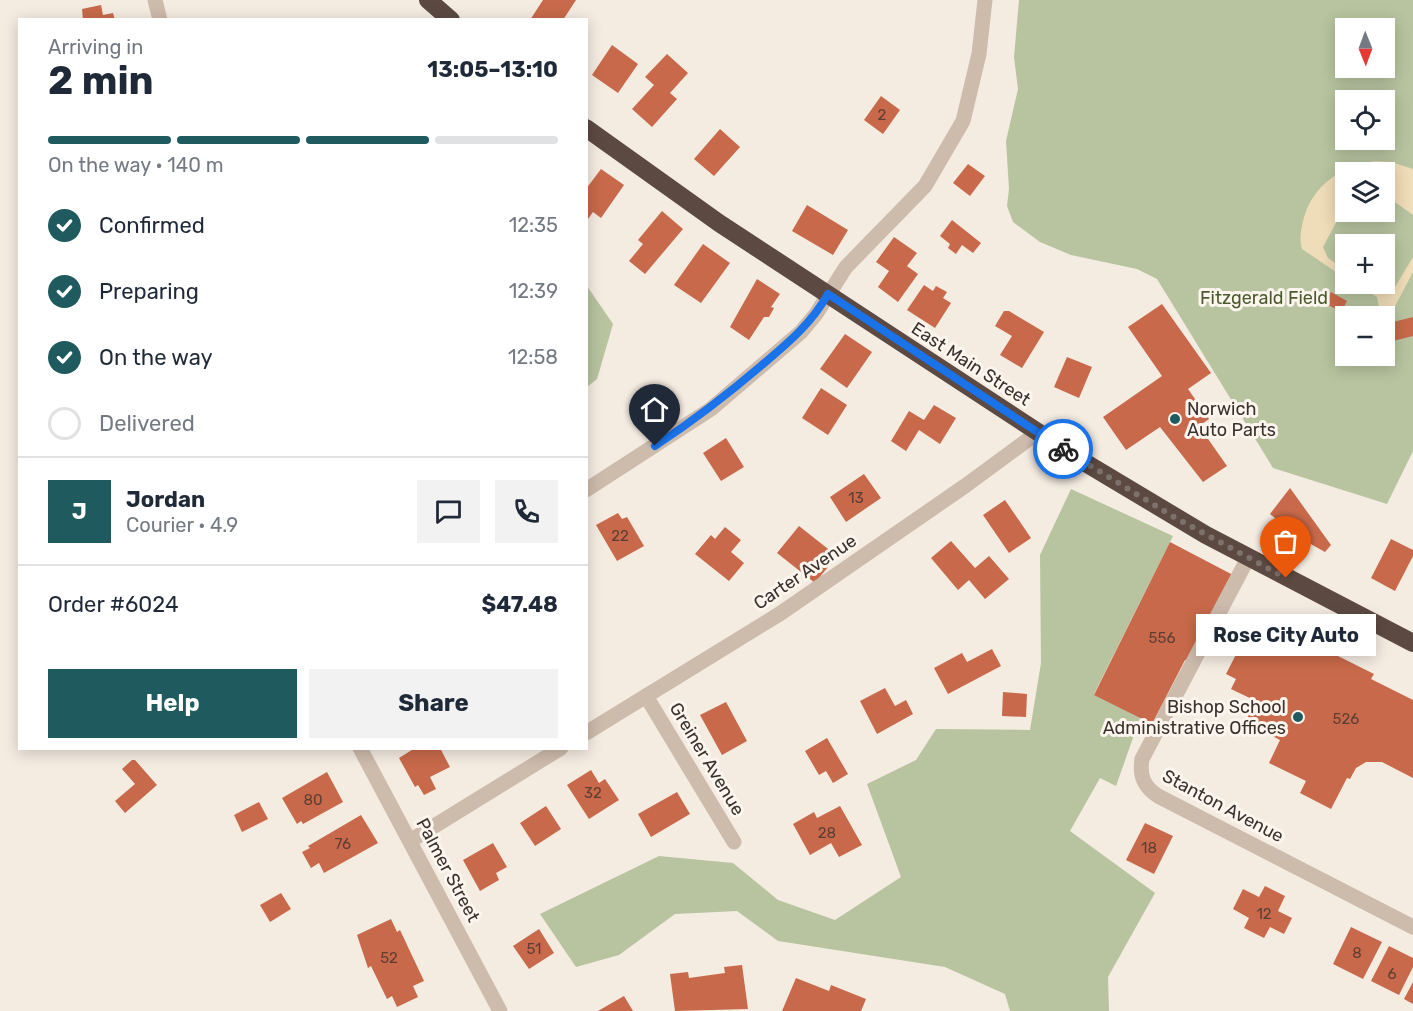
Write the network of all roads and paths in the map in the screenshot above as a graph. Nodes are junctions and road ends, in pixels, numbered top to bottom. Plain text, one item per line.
1 (155, 0) edge
2 (428, 0) edge
3 (985, 0) edge
4 (160, 18) edge
5 (449, 18) edge
6 (588, 129) edge
7 (828, 294) junction
8 (1037, 433) junction
9 (588, 489) edge
10 (1248, 558) junction
11 (1413, 643) edge
12 (646, 696) junction
13 (588, 732) edge
14 (361, 750) edge
15 (558, 750) edge
16 (410, 841) junction
17 (734, 842) dead end
18 (1413, 927) edge
19 (500, 1011) edge

1 - 4 street
2 - 5 highway
3 - 7 street
6 - 7 highway, East Main Street
7 - 8 highway, East Main Street
7 - 9 street
8 - 10 highway, East Main Street
8 - 12 street, Carter Avenue
10 - 11 highway, East Main Street
10 - 18 street, Stanton Avenue
12 - 13 street, Carter Avenue
12 - 17 street, Greiner Avenue
14 - 16 street, Palmer Street
15 - 16 street
16 - 19 street, Palmer Street

